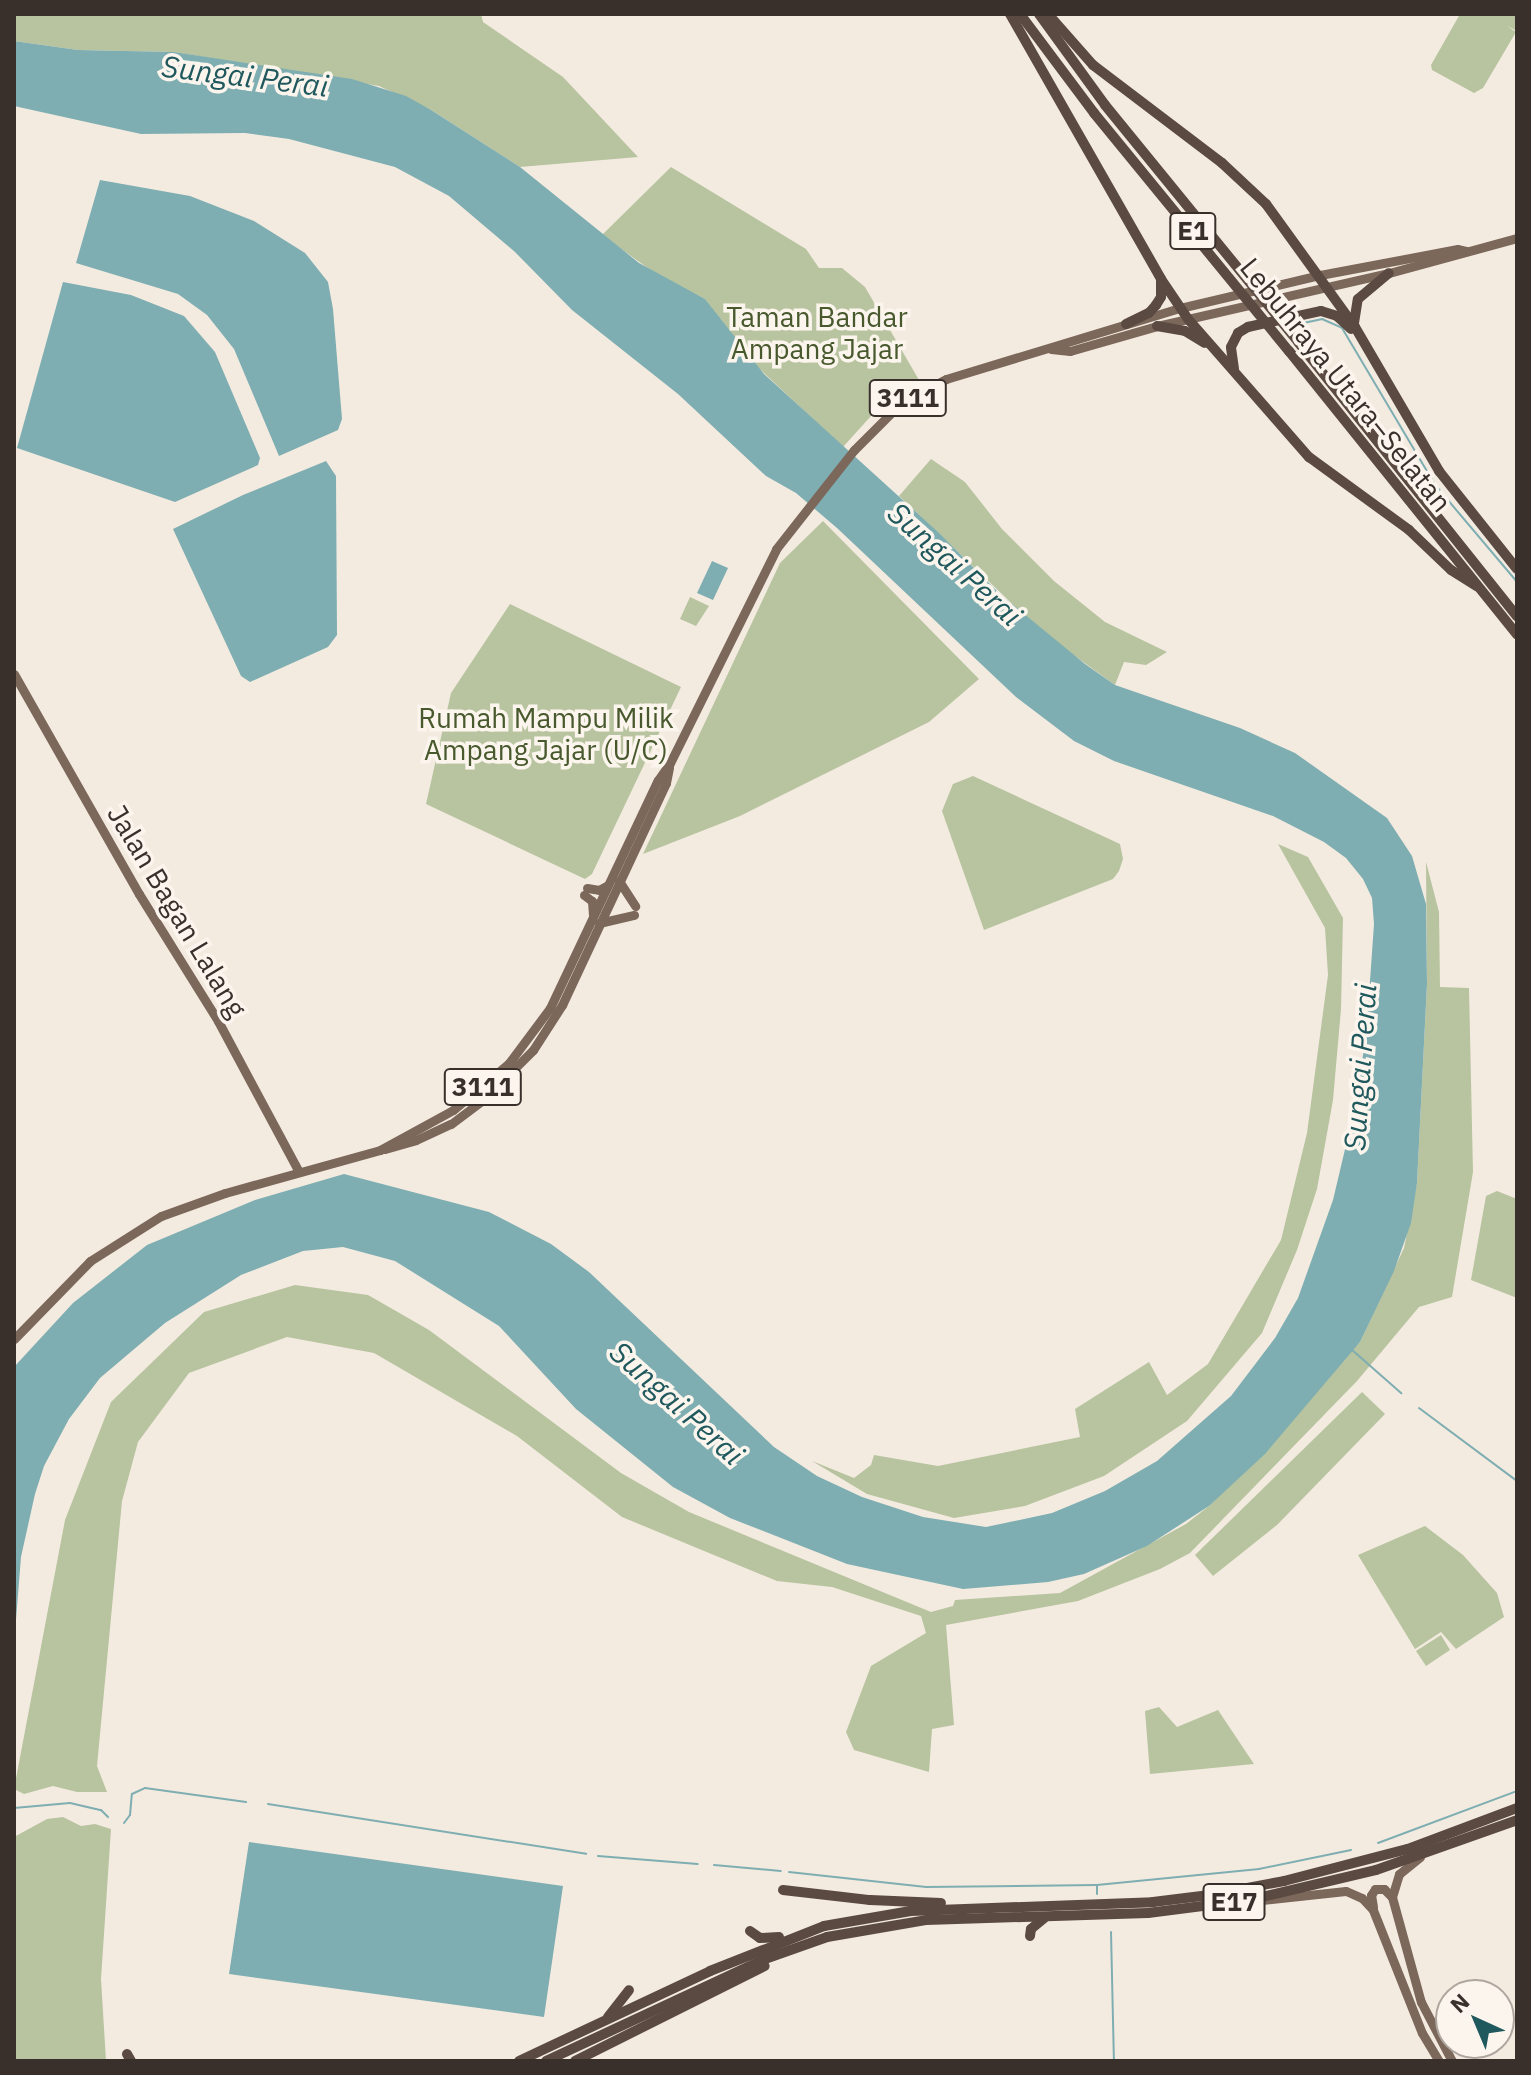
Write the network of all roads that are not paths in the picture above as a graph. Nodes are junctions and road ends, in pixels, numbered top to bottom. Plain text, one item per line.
1 (1010, 14) edge
2 (1020, 14) edge
3 (1039, 14) edge
4 (1048, 14) edge
5 (1517, 238) edge
6 (1466, 251) junction
7 (1389, 273) junction
8 (1320, 275) junction
9 (1161, 279) junction
10 (1329, 287) junction
11 (1180, 308) junction
12 (1188, 319) junction
13 (1126, 324) junction
14 (1157, 326) junction
15 (1355, 327) junction
16 (1361, 341) junction
17 (1214, 348) junction
18 (1051, 349) junction
19 (1235, 371) junction
20 (1517, 569) edge
21 (1477, 586) junction
22 (1517, 616) edge
23 (1517, 635) edge
24 (14, 674) edge
25 (615, 882) junction
26 (596, 922) junction
27 (299, 1172) junction
28 (14, 1339) edge
29 (1517, 1808) edge
30 (1517, 1820) edge
31 (1420, 1857) junction
32 (783, 1890) dead end
33 (1392, 1897) junction
34 (1249, 1900) junction
35 (980, 1906) junction
36 (1373, 1910) junction
37 (1044, 1918) junction
38 (750, 1931) dead end
39 (1030, 1936) dead end
40 (799, 1940) junction
41 (629, 1990) dead end
42 (607, 2019) junction
43 (519, 2061) edge
44 (546, 2061) edge
45 (575, 2061) edge
46 (1439, 2061) edge
47 (1452, 2061) edge

1 - 9 highway
2 - 21 highway, Lebuhraya Utara–Selatan / E1, bridge
3 - 22 highway, Lebuhraya Utara–Selatan / E1, bridge
4 - 8 highway
5 - 6 main road, 3111
6 - 7 main road, 3111
6 - 8 main road, 3111
7 - 10 main road, 3111
7 - 15 highway
8 - 10 highway
8 - 11 main road, 3111
9 - 11 highway
9 - 13 highway
10 - 12 main road, 3111
10 - 15 highway
11 - 12 highway
11 - 13 main road, 3111
12 - 14 main road, 3111
12 - 17 highway
13 - 18 main road, 3111
14 - 17 highway
14 - 18 main road, 3111
15 - 16 highway
16 - 19 highway
16 - 20 highway
17 - 19 highway
18 - 25 main road, 3111
19 - 21 highway
21 - 23 highway, Lebuhraya Utara–Selatan / E1
24 - 27 main road, Jalan Bagan Lalang
25 - 26 main road, 3111
25 - 26 main road
25 - 26 main road
26 - 27 main road
27 - 28 main road
29 - 35 highway, E17
30 - 31 highway, E17
31 - 33 main road
31 - 34 highway, E17
32 - 35 highway
33 - 36 main road
33 - 47 main road
34 - 36 main road
34 - 37 highway, E17
35 - 40 highway, E17
36 - 46 main road
37 - 39 highway
37 - 40 highway, E17
38 - 40 highway
40 - 42 highway, E17
40 - 44 highway, E17
40 - 45 highway
41 - 42 highway
42 - 43 highway, E17

